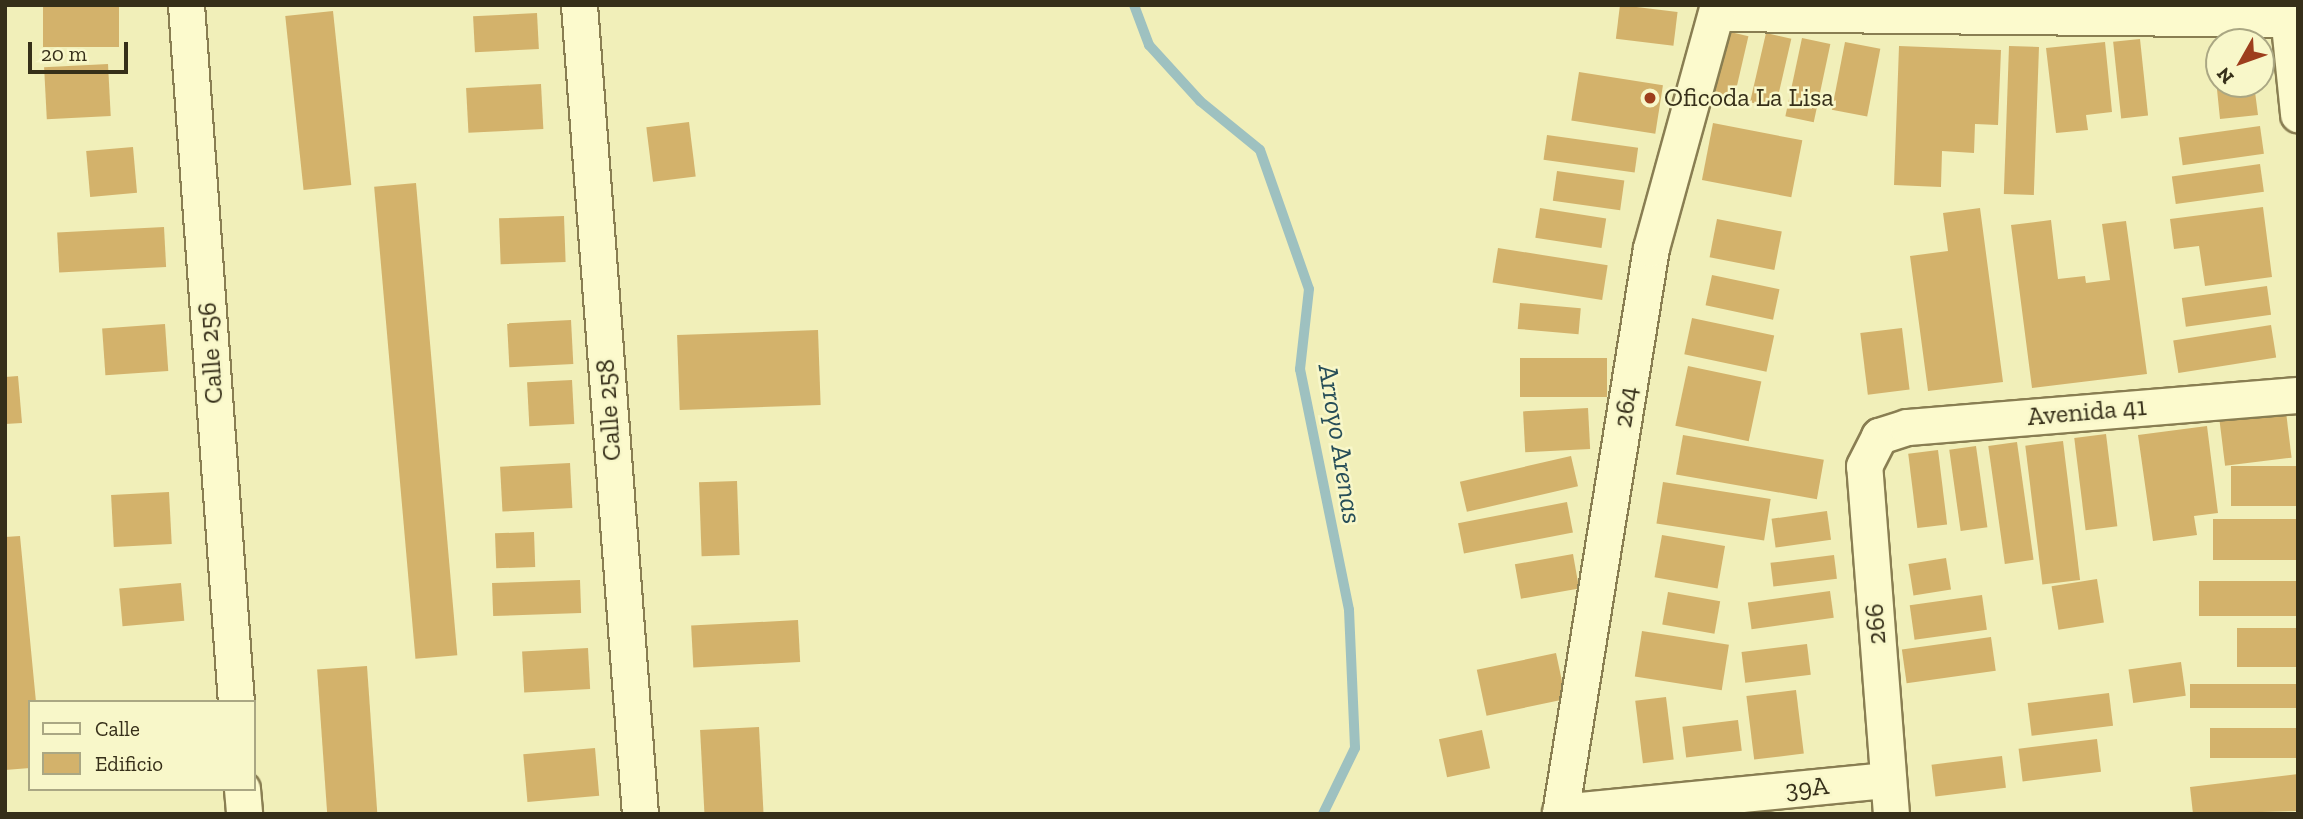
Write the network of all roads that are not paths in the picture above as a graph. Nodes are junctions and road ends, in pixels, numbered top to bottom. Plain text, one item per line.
1 (186, 5) edge
2 (579, 5) edge
3 (1717, 9) edge
4 (2291, 15) edge
5 (2298, 114) edge
6 (2298, 395) edge
7 (1879, 436) joint
8 (236, 700) edge
9 (242, 791) edge
10 (1889, 797) edge
11 (1560, 813) edge
12 (244, 814) edge
13 (640, 814) edge

1 - 8 street, Calle 256
2 - 13 street, Calle 258
3 - 4 street
3 - 11 street, 264
4 - 5 street
6 - 7 street, Avenida 41
7 - 10 street, 266
9 - 12 street
10 - 11 street, 39A

